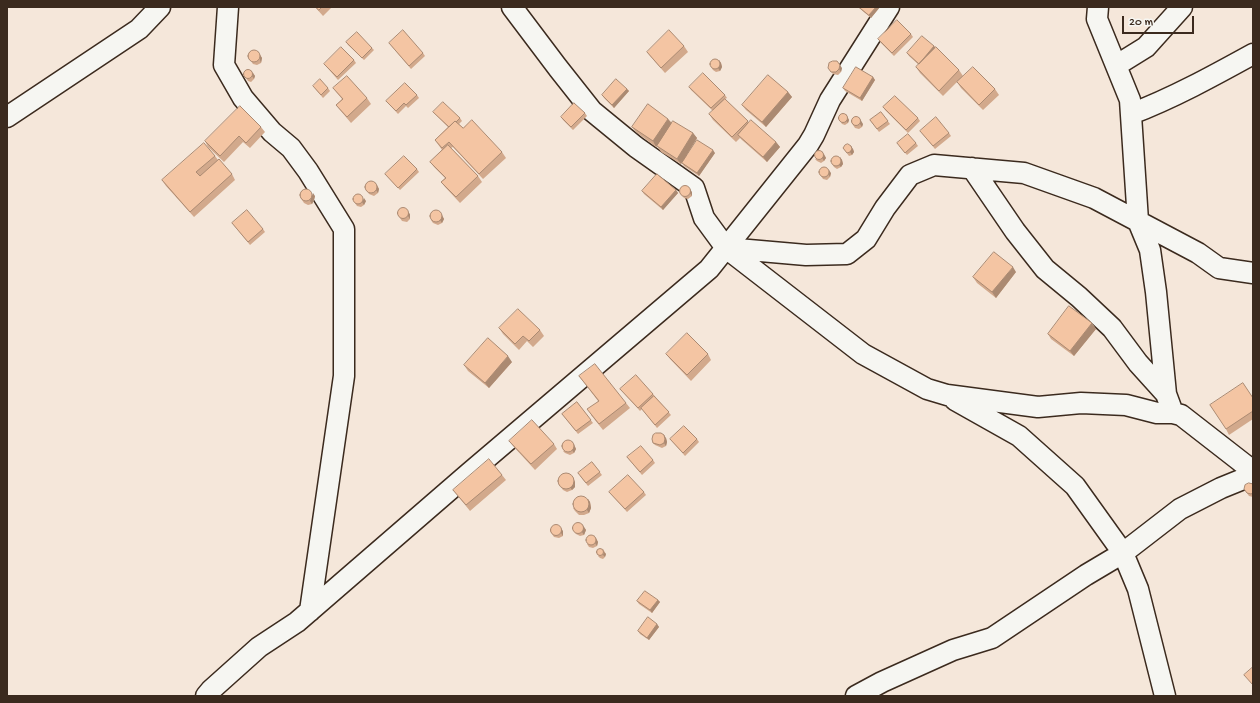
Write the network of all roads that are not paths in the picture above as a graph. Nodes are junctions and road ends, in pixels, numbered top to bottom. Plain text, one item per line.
1 (160, 7) edge
2 (228, 7) edge
3 (512, 7) edge
4 (889, 7) edge
5 (1098, 7) edge
6 (1182, 7) edge
7 (1253, 54) edge
8 (1117, 65) junction
9 (1131, 114) junction
10 (7, 117) edge
11 (972, 168) junction
12 (1138, 221) junction
13 (726, 248) junction
14 (1253, 273) edge
15 (1166, 394) junction
16 (947, 395) junction
17 (1173, 413) junction
18 (1253, 471) edge
19 (1253, 475) edge
20 (1123, 553) junction
21 (310, 611) junction
22 (204, 694) edge
23 (856, 696) edge
24 (1165, 696) edge

1 - 10 street
2 - 21 street
3 - 13 street
4 - 13 street
5 - 8 street
6 - 8 street
7 - 9 street
8 - 9 street
9 - 12 street
11 - 12 street
11 - 13 street
11 - 15 street
12 - 14 street
12 - 15 street
13 - 16 street
13 - 21 street
15 - 17 street
16 - 17 street
16 - 20 street
17 - 18 street
19 - 20 street
20 - 23 street
20 - 24 street
21 - 22 street

